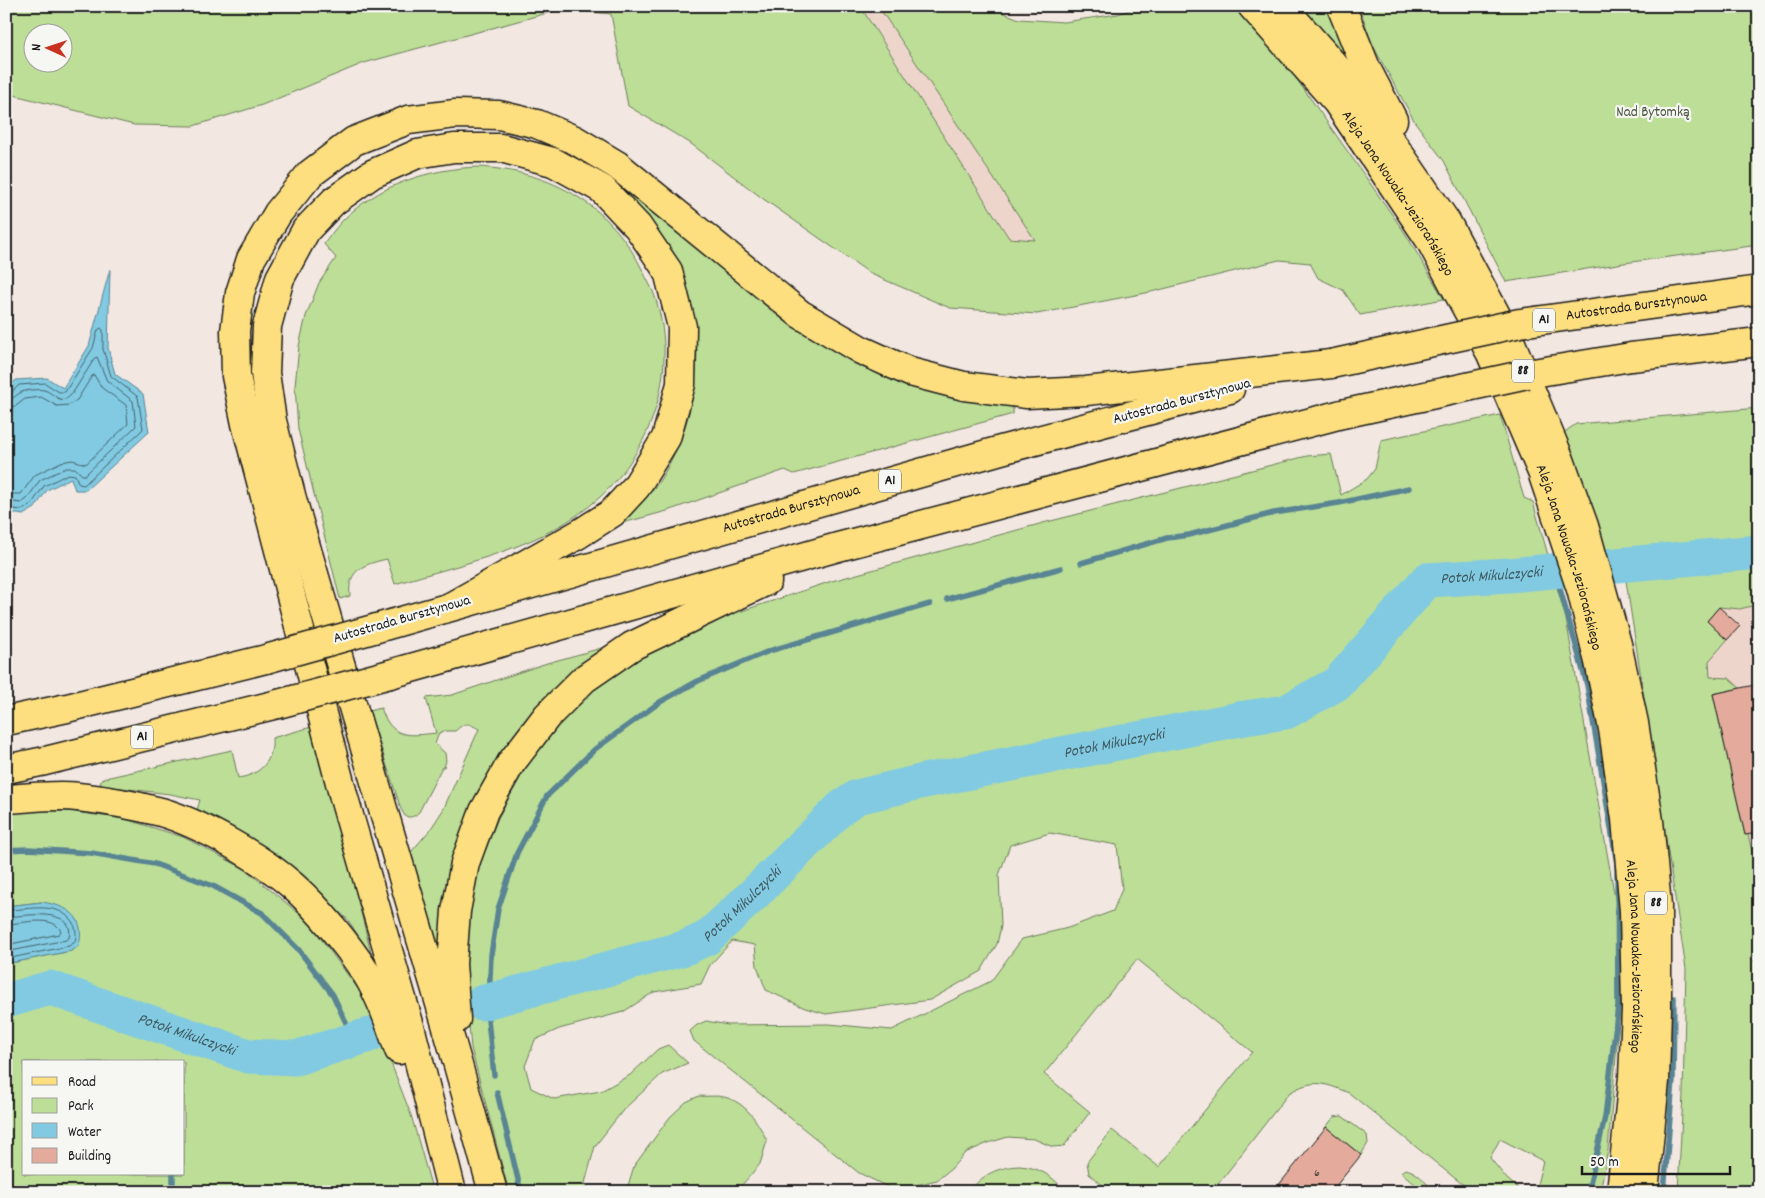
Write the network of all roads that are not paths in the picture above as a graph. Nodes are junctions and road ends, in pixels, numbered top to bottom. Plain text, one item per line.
1 (1252, 6) edge
2 (1282, 6) edge
3 (1341, 6) edge
4 (1447, 223) junction
5 (1759, 290) edge
6 (1759, 342) edge
7 (1331, 364) junction
8 (1572, 526) junction
9 (838, 547) junction
10 (452, 606) junction
11 (1599, 618) junction
12 (6, 721) edge
13 (6, 769) edge
14 (6, 799) edge
15 (458, 1065) junction
16 (450, 1192) edge
17 (493, 1192) edge
18 (1620, 1192) edge
19 (1644, 1192) edge

1 - 8 main road, Aleja Jana Nowaka-Jeziorańskiego / 88
2 - 4 main road, Aleja Jana Nowaka-Jeziorańskiego / 88
3 - 4 main road
4 - 8 main road, Aleja Jana Nowaka-Jeziorańskiego / 88
5 - 7 main road, Autostrada Bursztynowa / A1, bridge
6 - 9 main road, A1, bridge
7 - 10 main road, Autostrada Bursztynowa / A1
7 - 16 main road
8 - 11 main road, Aleja Jana Nowaka-Jeziorańskiego / 88
9 - 13 main road, A1, bridge
9 - 15 main road
10 - 12 main road, Autostrada Bursztynowa / A1, bridge
10 - 15 main road
11 - 18 main road, Aleja Jana Nowaka-Jeziorańskiego / 88
11 - 19 main road, Aleja Jana Nowaka-Jeziorańskiego / 88
14 - 16 main road
15 - 17 main road

